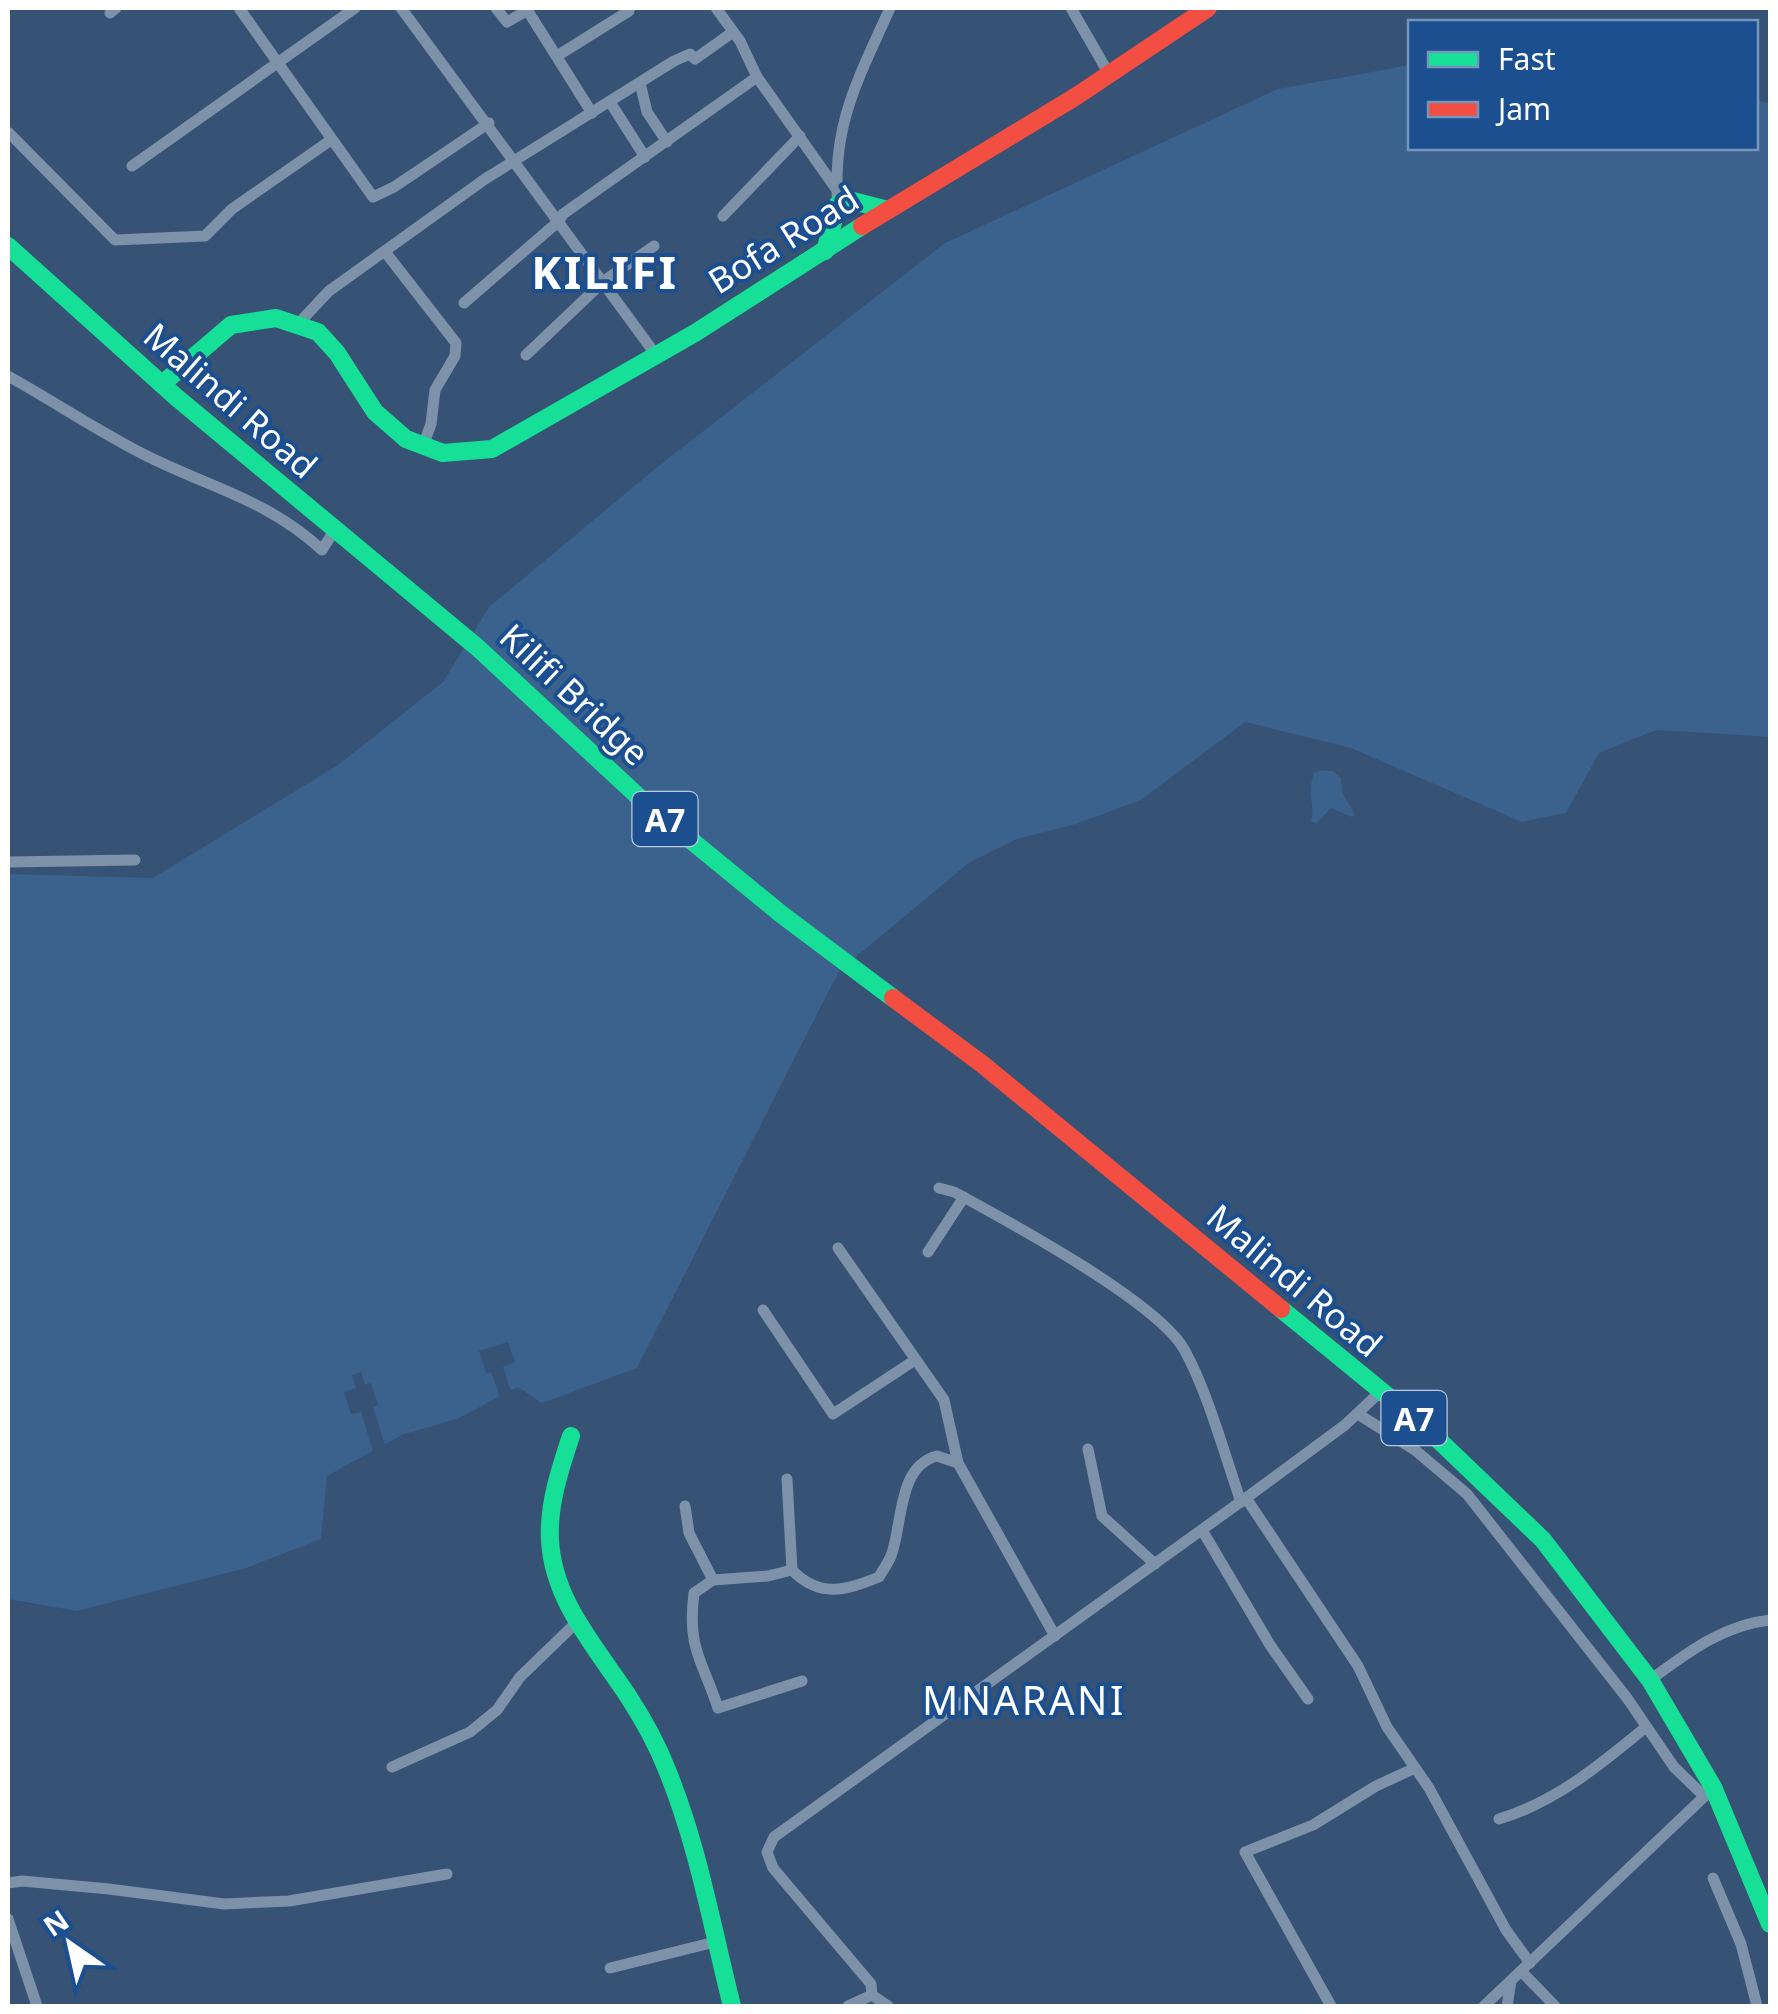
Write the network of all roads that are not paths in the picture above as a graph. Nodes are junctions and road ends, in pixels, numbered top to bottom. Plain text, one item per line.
1 (239, 8) edge
2 (354, 8) edge
3 (401, 8) edge
4 (496, 8) edge
5 (716, 8) edge
6 (890, 8) edge
7 (1071, 8) edge
8 (1208, 8) edge
9 (527, 9) edge
10 (629, 11) dead end
11 (733, 32) junction
12 (556, 56) junction
13 (276, 64) junction
14 (1109, 74) junction
15 (757, 77) junction
16 (640, 84) junction
17 (610, 102) junction
18 (592, 114) junction
19 (489, 123) junction
20 (8, 132) edge
21 (800, 136) junction
22 (331, 140) junction
23 (667, 142) junction
24 (645, 157) junction
25 (513, 160) junction
26 (132, 166) dead end
27 (839, 194) junction
28 (888, 210) junction
29 (724, 216) dead end
30 (559, 221) junction
31 (860, 228) junction
32 (842, 238) junction
33 (8, 246) edge
34 (654, 246) dead end
35 (825, 251) junction
36 (386, 252) junction
37 (604, 282) junction
38 (464, 303) dead end
39 (298, 324) junction
40 (526, 355) dead end
41 (656, 355) junction
42 (8, 376) edge
43 (169, 390) junction
44 (423, 446) junction
45 (334, 531) junction
46 (416, 598) joint
47 (135, 860) dead end
48 (8, 862) edge
49 (927, 1022) joint
50 (939, 1188) dead end
51 (964, 1198) junction
52 (838, 1248) dead end
53 (928, 1252) dead end
54 (763, 1310) dead end
55 (915, 1360) junction
56 (1380, 1392) junction
57 (1358, 1414) junction
58 (572, 1436) dead end
59 (1088, 1449) dead end
60 (958, 1464) junction
61 (786, 1479) dead end
62 (1244, 1500) junction
63 (685, 1506) dead end
64 (1202, 1530) junction
65 (1155, 1564) junction
66 (792, 1570) junction
67 (713, 1580) junction
68 (1770, 1620) edge
69 (578, 1621) junction
70 (1055, 1636) junction
71 (1650, 1680) junction
72 (802, 1681) dead end
73 (1308, 1699) dead end
74 (1646, 1727) junction
75 (392, 1767) dead end
76 (1415, 1768) junction
77 (1709, 1792) junction
78 (1499, 1820) dead end
79 (447, 1874) dead end
80 (1714, 1878) dead end
81 (9, 1885) edge
82 (8, 1919) edge
83 (1770, 1924) edge
84 (716, 1942) junction
85 (1526, 1967) junction
86 (610, 1968) dead end
87 (1510, 1981) junction
88 (872, 1995) junction
89 (37, 2006) edge
90 (732, 2006) edge
91 (848, 2006) edge
92 (888, 2006) edge
93 (1331, 2006) edge
94 (1484, 2006) edge
95 (1507, 2006) edge
96 (1555, 2006) edge
97 (1757, 2006) edge

1 - 13 street
2 - 13 street
3 - 19 street
4 - 9 street
5 - 11 street
6 - 27 street
7 - 14 street
8 - 14 main road, Bofa Road
9 - 12 street
10 - 12 street
11 - 15 street
11 - 16 street
12 - 18 street
13 - 22 street
13 - 26 street
14 - 28 main road, Bofa Road
15 - 21 street
15 - 23 street
16 - 17 street
16 - 23 street
17 - 18 street
17 - 24 street
18 - 25 street
19 - 22 street
19 - 25 street
20 - 22 street
21 - 27 street
21 - 29 street
23 - 24 street
24 - 30 street
25 - 30 street
25 - 36 street
27 - 28 main road
27 - 31 street
27 - 32 street
27 - 35 main road
28 - 31 main road, Bofa Road
30 - 37 street
30 - 38 street
31 - 32 main road, Bofa Road
32 - 35 main road, Bofa Road
33 - 43 main road, Malindi Road / A7
34 - 37 street
35 - 41 main road, Bofa Road
36 - 39 street
36 - 44 street
37 - 40 street
37 - 41 street
39 - 43 main road
39 - 44 main road, Bofa Road
41 - 44 main road, Bofa Road
42 - 45 street
43 - 45 main road, Malindi Road / A7
45 - 46 main road, Malindi Road / A7
46 - 49 main road, Kilifi Bridge / A7
47 - 48 street
49 - 56 main road, Malindi Road / A7
50 - 51 street
51 - 53 street
51 - 62 street
52 - 55 street
54 - 55 street
55 - 60 street
56 - 57 street
56 - 71 main road, Malindi Road / A7
57 - 62 street
57 - 74 street
58 - 69 main road
59 - 65 street
60 - 66 street
60 - 70 street
61 - 66 street
62 - 64 street
62 - 76 street
63 - 67 street
64 - 65 street
64 - 73 street
65 - 70 street
66 - 67 street
67 - 72 street
68 - 71 street
69 - 75 street
69 - 84 main road
70 - 88 street
71 - 77 main road, Malindi Road / A7
74 - 77 street
74 - 78 street
76 - 85 street
76 - 93 street
77 - 83 main road, Malindi Road / A7
77 - 85 street
79 - 81 street
80 - 97 street
82 - 89 street
84 - 86 street
84 - 90 main road
85 - 87 street
85 - 96 street
87 - 94 street
87 - 95 street
88 - 91 street
88 - 92 street

